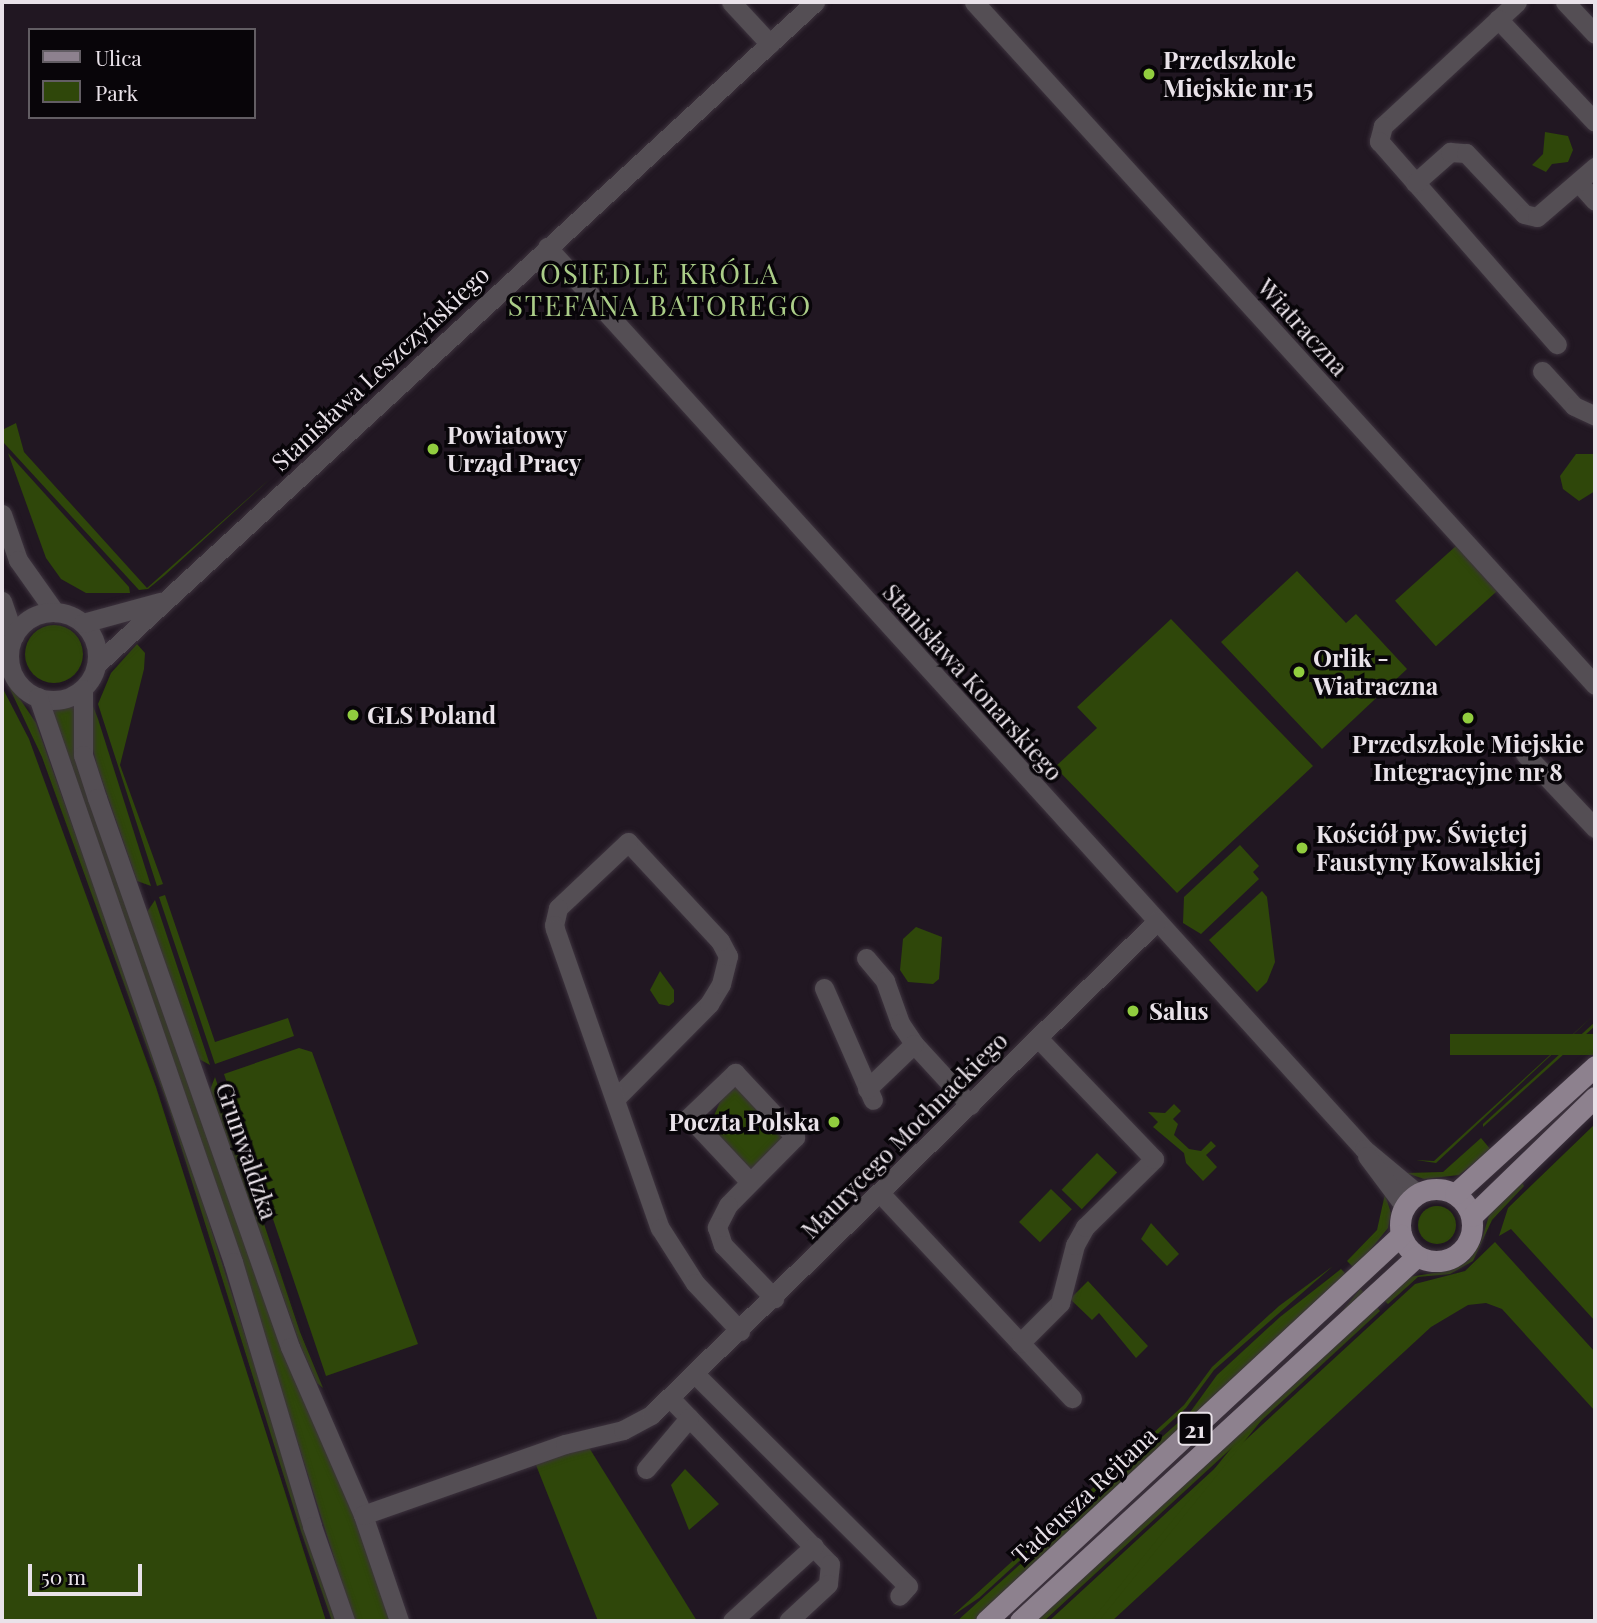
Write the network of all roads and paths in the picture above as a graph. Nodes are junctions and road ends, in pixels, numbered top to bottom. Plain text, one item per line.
1 (731, 2) edge
2 (816, 2) edge
3 (974, 2) edge
4 (1517, 2) edge
5 (1565, 2) edge
6 (1498, 19) junction
7 (1595, 34) edge
8 (770, 44) junction
9 (1595, 122) edge
10 (1595, 167) edge
11 (1578, 182) junction
12 (1415, 183) junction
13 (1595, 201) edge
14 (547, 247) junction
15 (1557, 344) dead end
16 (1542, 371) dead end
17 (1595, 416) edge
18 (2, 514) edge
19 (165, 600) junction
20 (2, 601) edge
21 (55, 612) junction
22 (83, 622) junction
23 (14, 636) junction
24 (97, 664) junction
25 (1595, 685) edge
26 (83, 689) junction
27 (38, 697) junction
28 (1525, 754) dead end
29 (1595, 828) edge
30 (1156, 922) junction
31 (866, 957) dead end
32 (824, 988) dead end
33 (1038, 1038) junction
34 (914, 1044) junction
35 (1595, 1066) edge
36 (1595, 1097) edge
37 (615, 1099) junction
38 (970, 1105) junction
39 (750, 1182) junction
40 (880, 1194) junction
41 (1455, 1194) junction
42 (1411, 1200) junction
43 (1472, 1216) junction
44 (1401, 1235) junction
45 (1417, 1256) junction
46 (774, 1298) junction
47 (740, 1331) junction
48 (1020, 1343) junction
49 (692, 1379) junction
50 (1072, 1398) dead end
51 (671, 1399) junction
52 (689, 1418) junction
53 (646, 1469) dead end
54 (363, 1515) junction
55 (814, 1546) junction
56 (899, 1596) dead end
57 (345, 1621) edge
58 (399, 1621) edge
59 (732, 1621) edge
60 (788, 1621) edge
61 (986, 1621) edge
62 (1020, 1621) edge

1 - 8 street
2 - 8 street, Stanisława Leszczyńskiego
3 - 25 street, Wiatraczna
4 - 6 street
5 - 7 street
6 - 9 street
6 - 12 street
8 - 14 street, Stanisława Leszczyńskiego
10 - 11 street
11 - 12 street
11 - 13 street
12 - 15 street
14 - 19 street, Stanisława Leszczyńskiego
14 - 30 street, Stanisława Konarskiego
16 - 17 street
18 - 21 street
19 - 22 street, Stanisława Leszczyńskiego
19 - 24 street, Stanisława Leszczyńskiego
20 - 23 street
21 - 22 street
21 - 23 street
22 - 24 street
23 - 27 street
24 - 26 street
26 - 27 street
26 - 54 street, Grunwaldzka
27 - 57 street, Grunwaldzka
28 - 29 street
30 - 33 street, Maurycego Mochnackiego
30 - 42 street, Stanisława Konarskiego
31 - 34 street
32 - 34 street
33 - 38 street, Maurycego Mochnackiego
33 - 48 street
34 - 38 street
35 - 41 main road
36 - 43 main road
37 - 37 street
37 - 47 street
38 - 40 street, Maurycego Mochnackiego
39 - 39 street
39 - 46 street
40 - 46 street, Maurycego Mochnackiego
40 - 48 street
41 - 42 main road
41 - 43 main road
42 - 44 main road
43 - 45 main road
44 - 45 main road
44 - 61 main road, Tadeusza Rejtana / 21
45 - 62 main road, Tadeusza Rejtana / 21
46 - 47 street, Maurycego Mochnackiego
47 - 49 street, Maurycego Mochnackiego
48 - 50 street
49 - 51 street, Maurycego Mochnackiego
49 - 56 street
51 - 52 street
51 - 54 street, Maurycego Mochnackiego
52 - 53 street
52 - 55 street
54 - 58 street, Grunwaldzka
55 - 59 street
55 - 60 street

